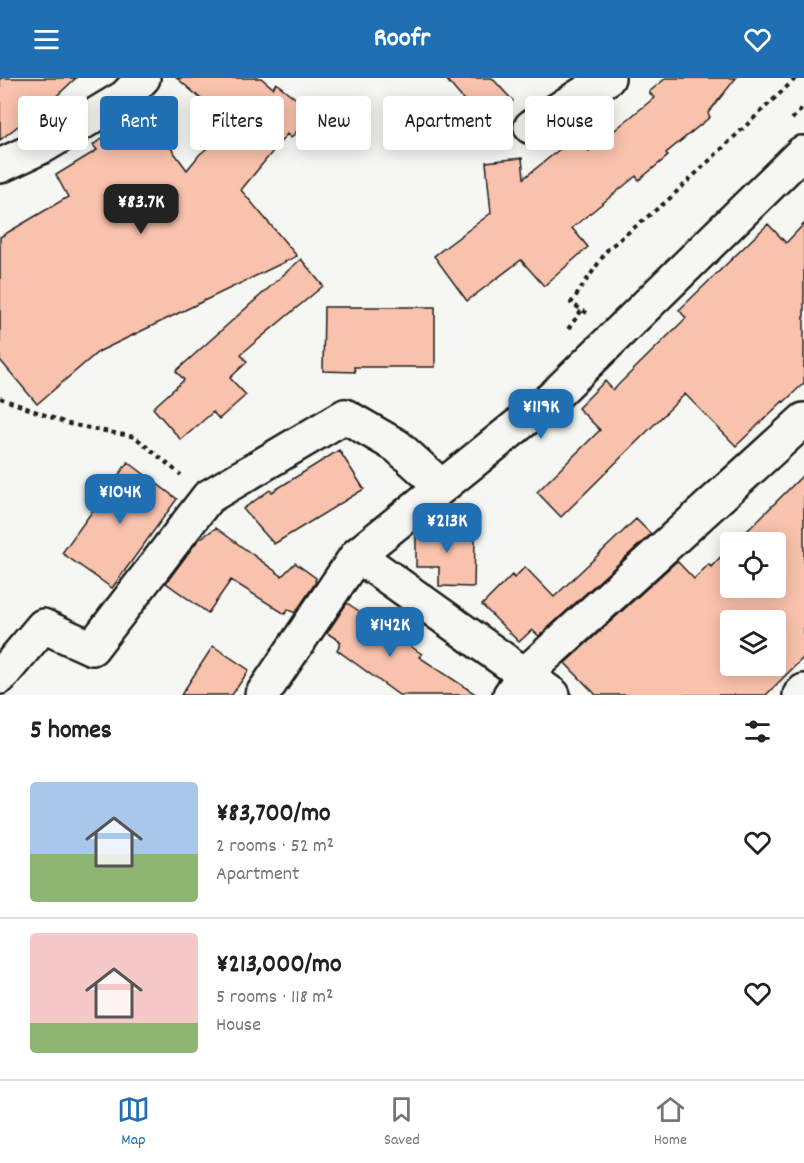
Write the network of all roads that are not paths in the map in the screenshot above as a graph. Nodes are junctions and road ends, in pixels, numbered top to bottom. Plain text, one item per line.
1 (143, 78) edge
2 (608, 78) edge
3 (580, 96) edge
4 (804, 155) edge
5 (0, 166) edge
6 (804, 420) edge
7 (441, 486) junction
8 (357, 555) junction
9 (0, 677) edge
10 (518, 684) edge
11 (804, 691) edge
12 (262, 695) edge
13 (553, 695) edge
14 (800, 695) edge

1 - 5 street
2 - 3 street
4 - 7 street
6 - 10 street
7 - 8 street
7 - 9 street
8 - 10 street
8 - 12 street
10 - 13 street
11 - 14 street

